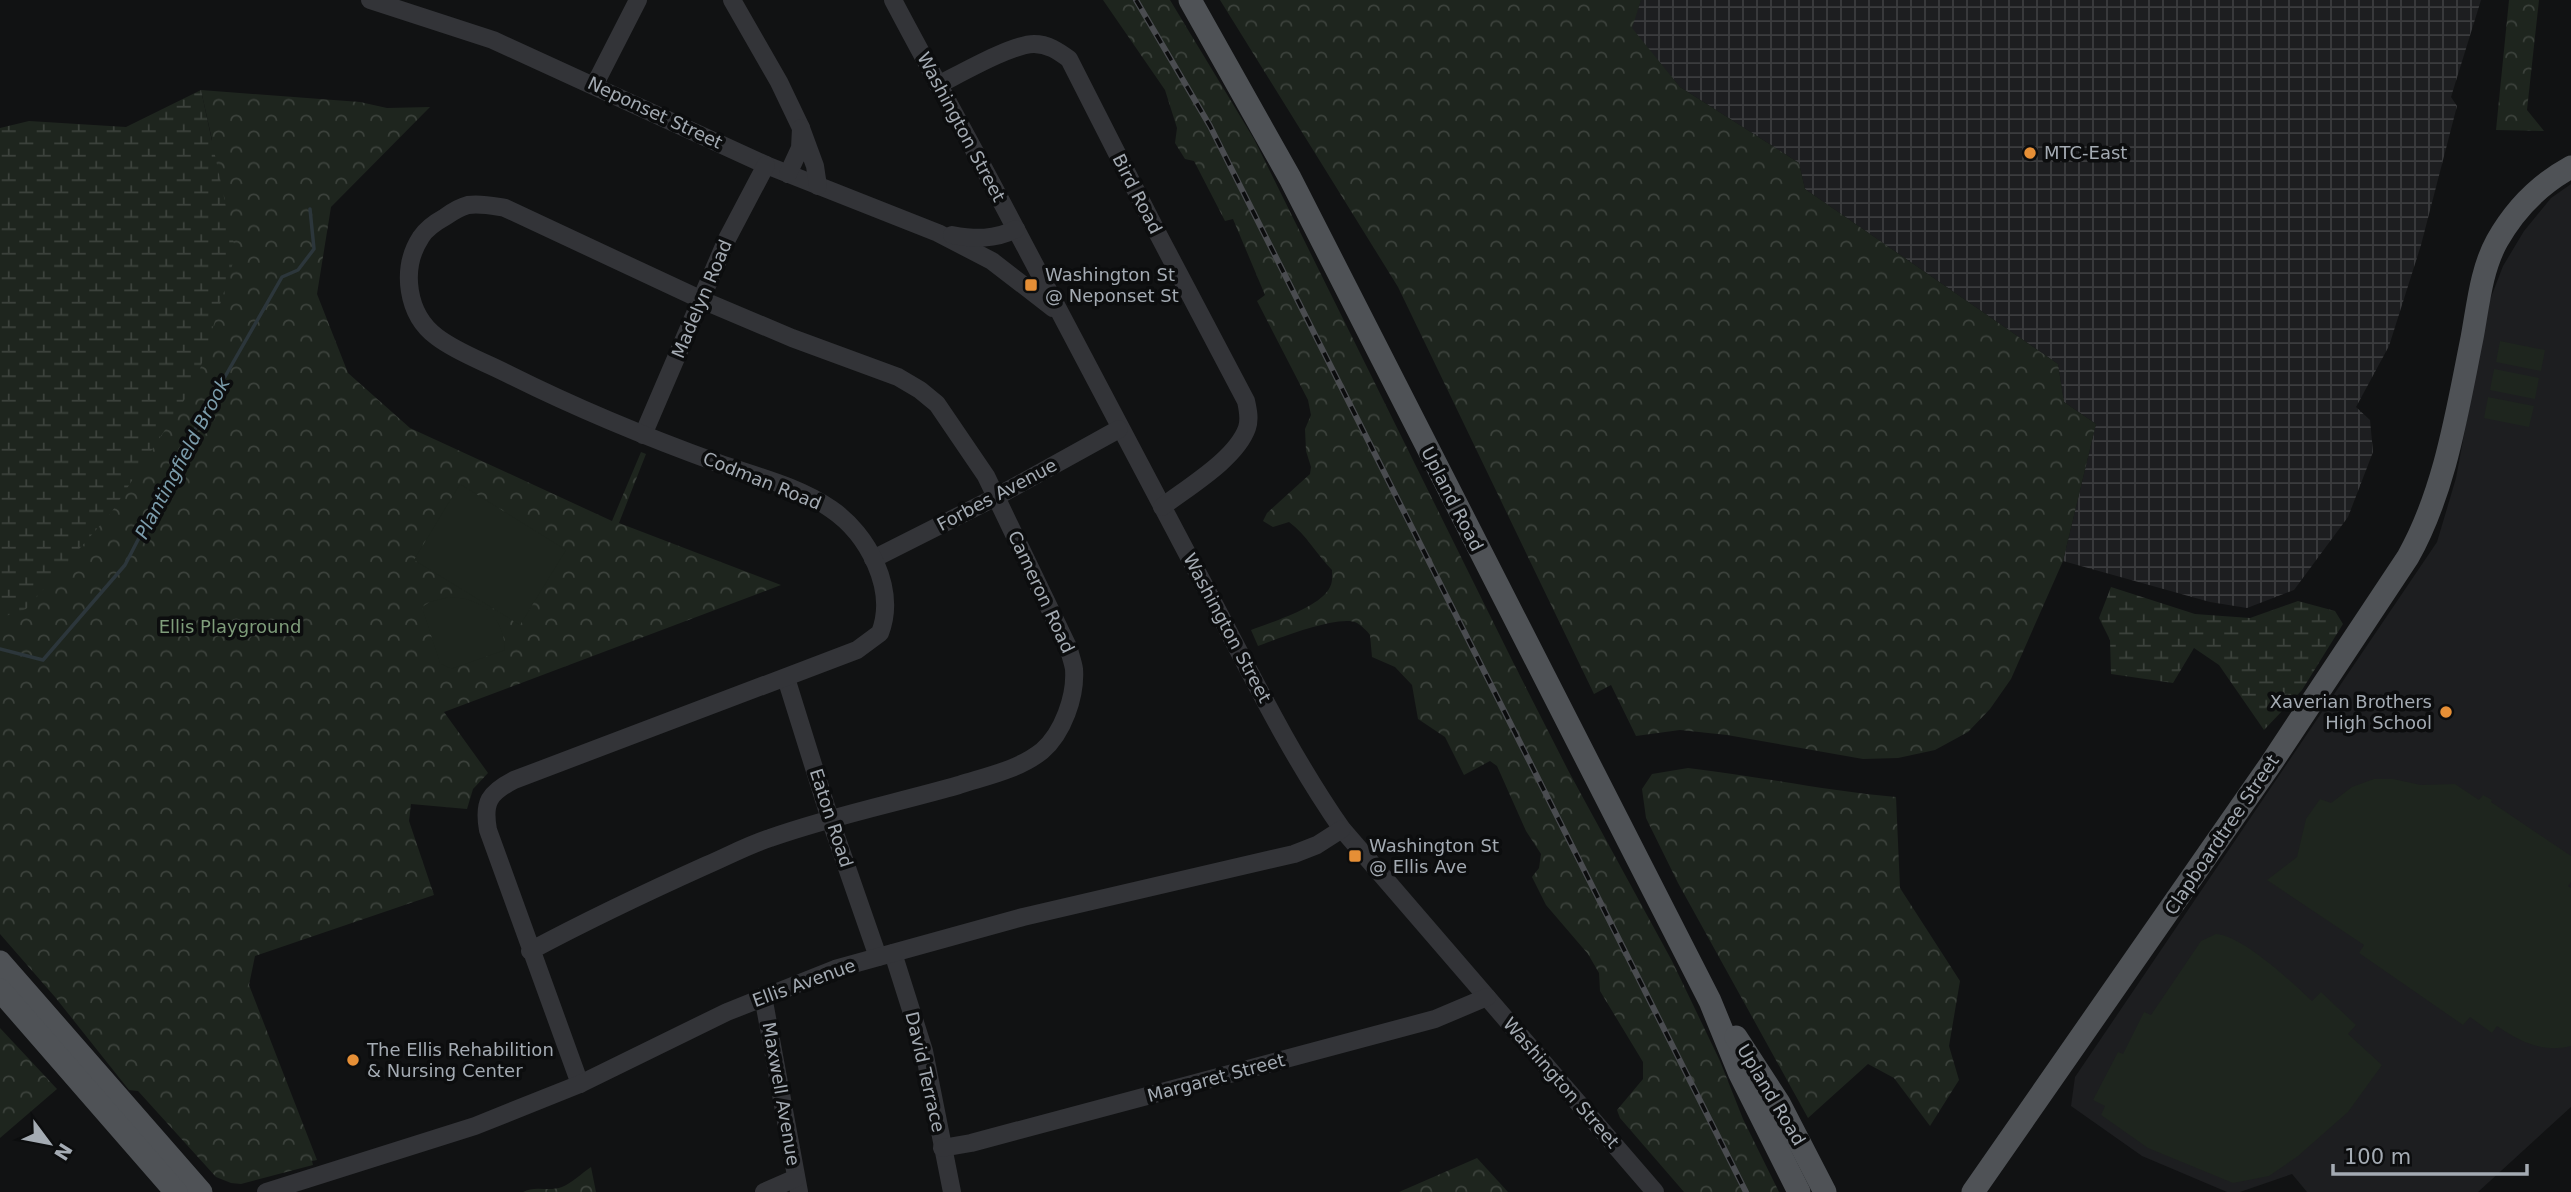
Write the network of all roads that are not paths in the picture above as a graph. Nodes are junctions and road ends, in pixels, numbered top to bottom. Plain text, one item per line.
1 (370, 0) edge
2 (638, 0) edge
3 (732, 0) edge
4 (893, 0) edge
5 (1190, 0) edge
6 (595, 84) junction
7 (938, 85) junction
8 (801, 128) junction
9 (766, 165) junction
10 (2571, 167) edge
11 (788, 174) junction
12 (818, 186) junction
13 (938, 233) junction
14 (1019, 235) junction
15 (992, 261) junction
16 (702, 300) junction
17 (1059, 313) junction
18 (1119, 429) junction
19 (643, 435) junction
20 (996, 497) junction
21 (1162, 507) junction
22 (873, 559) junction
23 (786, 678) junction
24 (830, 819) junction
25 (1342, 829) junction
26 (530, 951) junction
27 (886, 956) junction
28 (0, 962) edge
29 (0, 990) edge
30 (763, 996) junction
31 (1487, 997) junction
32 (1710, 1001) junction
33 (580, 1084) junction
34 (942, 1148) junction
35 (797, 1185) edge
36 (275, 1191) edge
37 (176, 1192) edge
38 (202, 1192) edge
39 (764, 1192) edge
40 (951, 1192) edge
41 (1655, 1192) edge
42 (1799, 1192) edge
43 (1825, 1192) edge
44 (1973, 1192) edge

1 - 6 street, Neponset Street
2 - 6 street
3 - 8 street
4 - 7 street, Washington Street
5 - 32 main road, Upland Road
6 - 9 street, Neponset Street
7 - 14 street, Washington Street
7 - 21 street, Bird Road
8 - 11 street
8 - 12 street
9 - 11 street, Neponset Street
9 - 16 street, Madelyn Road
10 - 44 main road, Clapboardtree Street
11 - 12 street, Neponset Street
12 - 13 street, Neponset Street
13 - 14 street, Neponset Street
13 - 15 street, Neponset Street
14 - 15 street
14 - 17 street, Washington Street
15 - 17 street, Neponset Street
16 - 19 street, Madelyn Road
16 - 19 street, Codman Road
16 - 20 street, Cameron Road
17 - 18 street, Washington Street
18 - 20 street, Forbes Avenue
18 - 21 street, Washington Street
19 - 22 street, Codman Road
20 - 22 street, Forbes Avenue
20 - 24 street, Cameron Road
21 - 25 street, Washington Street
22 - 23 street, Codman Road
23 - 24 street, Eaton Road
23 - 26 street, Codman Road
24 - 26 street, Cameron Road
24 - 27 street, Eaton Road
25 - 27 street, Ellis Avenue
25 - 31 street, Washington Street
26 - 33 street, Codman Road
27 - 30 street, Ellis Avenue
27 - 34 street, David Terrace
28 - 38 main road
29 - 37 main road
30 - 33 street, Ellis Avenue
30 - 35 street, Maxwell Avenue
31 - 34 street, Margaret Street
31 - 41 street, Washington Street
32 - 42 main road, Upland Road
32 - 43 main road, Upland Road
33 - 36 street, Ellis Avenue
34 - 40 street, David Terrace
35 - 39 street

